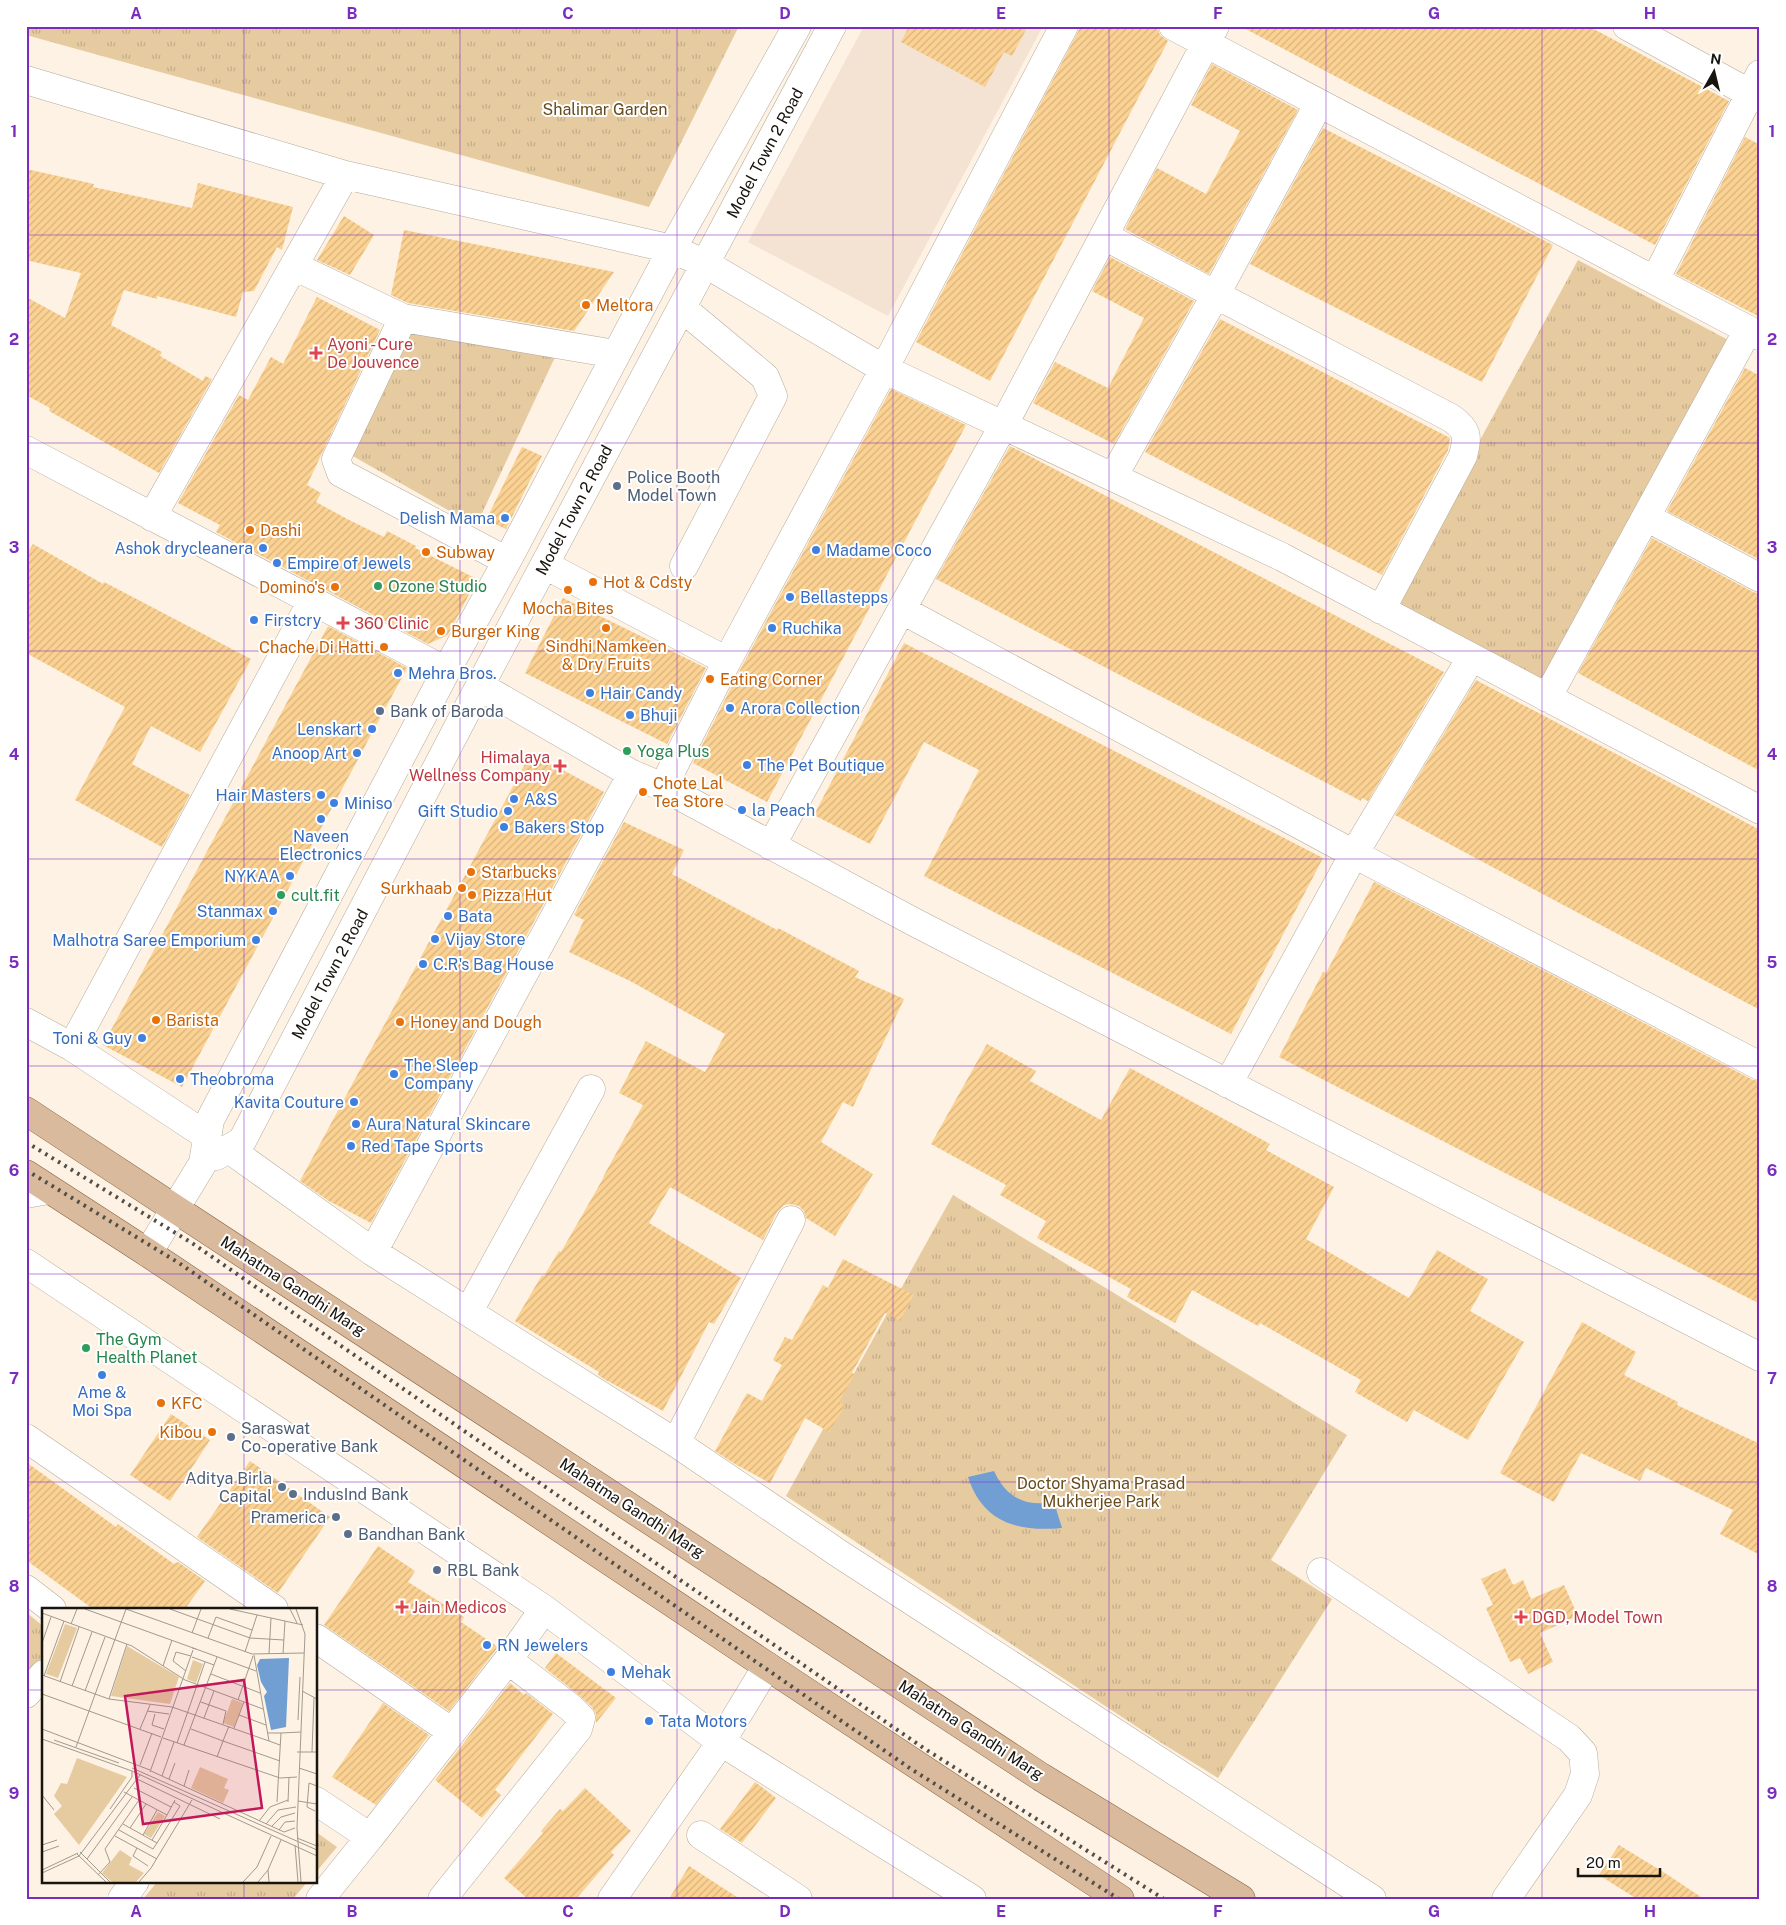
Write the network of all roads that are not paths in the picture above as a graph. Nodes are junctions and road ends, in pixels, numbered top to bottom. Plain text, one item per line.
1 (797, 26) edge
2 (832, 26) edge
3 (1064, 26) edge
4 (1173, 26) edge
5 (1627, 26) edge
6 (1210, 35) edge
7 (26, 80) edge
8 (1756, 89) edge
9 (1319, 103) junction
10 (345, 175) junction
11 (1104, 236) junction
12 (672, 249) junction
13 (706, 264) junction
14 (294, 266) junction
15 (1655, 280) junction
16 (1216, 294) junction
17 (682, 308) junction
18 (403, 318) junction
19 (1754, 333) edge
20 (615, 354) junction
21 (884, 369) junction
22 (1003, 426) junction
23 (26, 450) edge
24 (1112, 477) junction
25 (152, 517) junction
26 (1646, 517) junction
27 (506, 561) junction
28 (545, 565) junction
29 (684, 566) dead end
30 (1760, 578) edge
31 (312, 601) junction
32 (902, 610) junction
33 (1381, 610) junction
34 (1471, 658) junction
35 (727, 661) junction
36 (446, 672) junction
37 (480, 686) junction
38 (1548, 698) junction
39 (632, 774) junction
40 (663, 787) junction
41 (1760, 810) edge
42 (771, 846) junction
43 (1354, 854) junction
44 (26, 1022) edge
45 (72, 1047) junction
46 (1760, 1066) edge
47 (1228, 1084) junction
48 (591, 1090) dead end
49 (26, 1111) edge
50 (218, 1142) junction
51 (26, 1174) edge
52 (38, 1192) edge
53 (174, 1209) junction
54 (791, 1220) dead end
55 (373, 1252) junction
56 (148, 1253) junction
57 (26, 1263) edge
58 (469, 1312) junction
59 (1760, 1357) edge
60 (26, 1438) edge
61 (676, 1443) junction
62 (1321, 1572) dead end
63 (26, 1589) edge
64 (51, 1608) edge
65 (273, 1608) edge
66 (544, 1609) junction
67 (318, 1639) edge
68 (508, 1660) junction
69 (767, 1666) junction
70 (42, 1676) edge
71 (26, 1694) edge
72 (452, 1732) junction
73 (721, 1742) junction
74 (318, 1803) edge
75 (701, 1835) dead end
76 (370, 1837) junction
77 (134, 1882) edge
78 (617, 1897) edge
79 (122, 1899) edge
80 (320, 1899) edge
81 (442, 1899) edge
82 (798, 1899) edge
83 (972, 1899) edge
84 (1120, 1899) edge
85 (1242, 1899) edge
86 (1372, 1899) edge
87 (1506, 1899) edge

1 - 12 street, Model Town 2 Road
2 - 13 street, Model Town 2 Road
3 - 21 street
4 - 6 street
5 - 8 street
6 - 9 street
6 - 11 street
7 - 10 street
8 - 15 street
9 - 15 street
9 - 16 street
10 - 12 street
10 - 14 street
11 - 16 street
11 - 22 street
12 - 13 street
12 - 20 street, Model Town 2 Road
13 - 17 street, Model Town 2 Road
13 - 21 street
14 - 18 street
14 - 25 street
15 - 19 street
16 - 24 street
16 - 33 street
17 - 28 street, Model Town 2 Road
17 - 29 street
18 - 20 street
18 - 27 street
19 - 26 street
20 - 27 street, Model Town 2 Road
21 - 22 street
21 - 35 street
22 - 24 street
22 - 32 street
23 - 25 street
24 - 33 street
25 - 31 street
26 - 30 street
26 - 38 street
27 - 36 street, Model Town 2 Road
28 - 35 street
28 - 37 street, Model Town 2 Road
31 - 36 street
31 - 45 street
32 - 42 street
32 - 43 street
33 - 34 street
34 - 38 street
34 - 43 street
35 - 40 street
36 - 50 street, Model Town 2 Road
37 - 39 street
37 - 50 street, Model Town 2 Road
38 - 41 street
39 - 40 street
39 - 55 street
40 - 42 street
42 - 47 street
43 - 46 street
43 - 47 street
44 - 45 street
45 - 50 street
47 - 59 street
48 - 58 street
49 - 53 main road, Mahatma Gandhi Marg
50 - 53 street, Model Town 2 Road
50 - 55 street
51 - 52 main road
52 - 56 main road
53 - 56 street
53 - 85 main road, Mahatma Gandhi Marg
54 - 61 street
55 - 58 street
56 - 69 main road
57 - 66 street
58 - 61 street
60 - 65 street
61 - 86 street
62 - 87 street
63 - 64 street
66 - 68 street
66 - 73 street
67 - 72 street
68 - 72 street
68 - 81 street
69 - 73 street
69 - 84 main road
70 - 71 street
72 - 76 street
73 - 78 street
73 - 83 street
74 - 76 street
75 - 82 street
76 - 80 street
77 - 79 street

